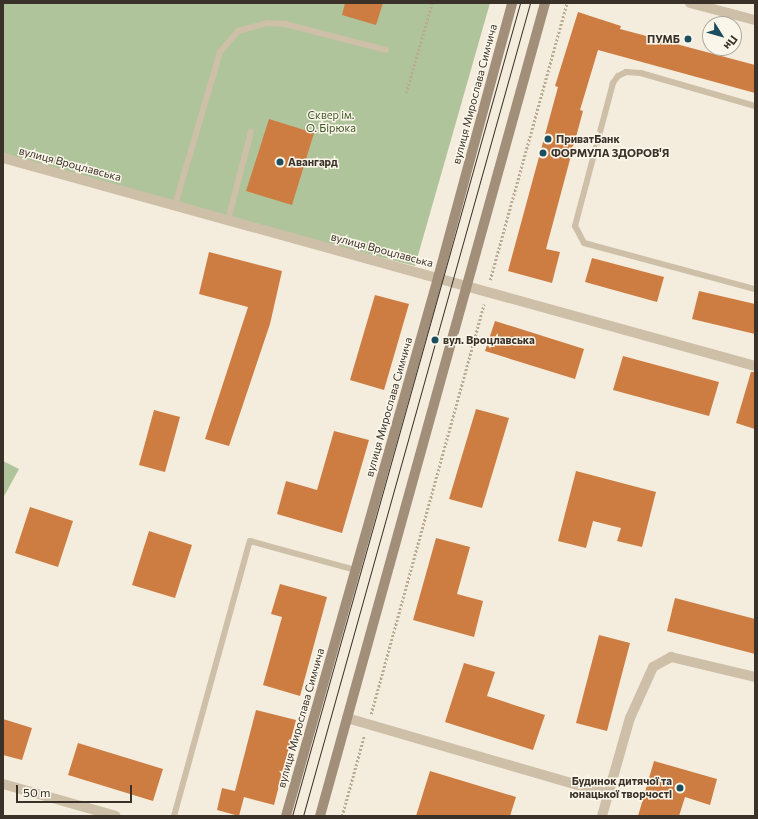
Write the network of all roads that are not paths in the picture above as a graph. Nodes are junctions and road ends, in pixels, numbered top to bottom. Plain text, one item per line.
1 (512, 3) edge
2 (545, 3) edge
3 (690, 3) edge
4 (755, 20) edge
5 (386, 50) dead end
6 (755, 106) edge
7 (251, 132) dead end
8 (3, 158) edge
9 (175, 206) junction
10 (228, 220) junction
11 (438, 278) junction
12 (467, 286) junction
13 (755, 289) edge
14 (755, 366) edge
15 (355, 570) junction
16 (755, 677) edge
17 (347, 718) junction
18 (3, 784) edge
19 (609, 794) junction
20 (116, 816) edge
21 (174, 816) edge
22 (286, 816) edge
23 (320, 816) edge
24 (602, 816) edge

1 - 11 street, вулиця Мирослава Симчича
2 - 12 street
3 - 4 street
5 - 9 lane
6 - 13 lane
7 - 10 lane
8 - 9 street, вулиця Вроцлавська
9 - 10 street, вулиця Вроцлавська
10 - 11 street, вулиця Вроцлавська
11 - 12 street, вулиця Вроцлавська
11 - 15 street, вулиця Мирослава Симчича
12 - 14 street, вулиця Вроцлавська
12 - 17 street
15 - 21 lane
15 - 22 street, вулиця Мирослава Симчича
16 - 19 street
17 - 19 street
17 - 23 street
18 - 20 street
19 - 24 street

